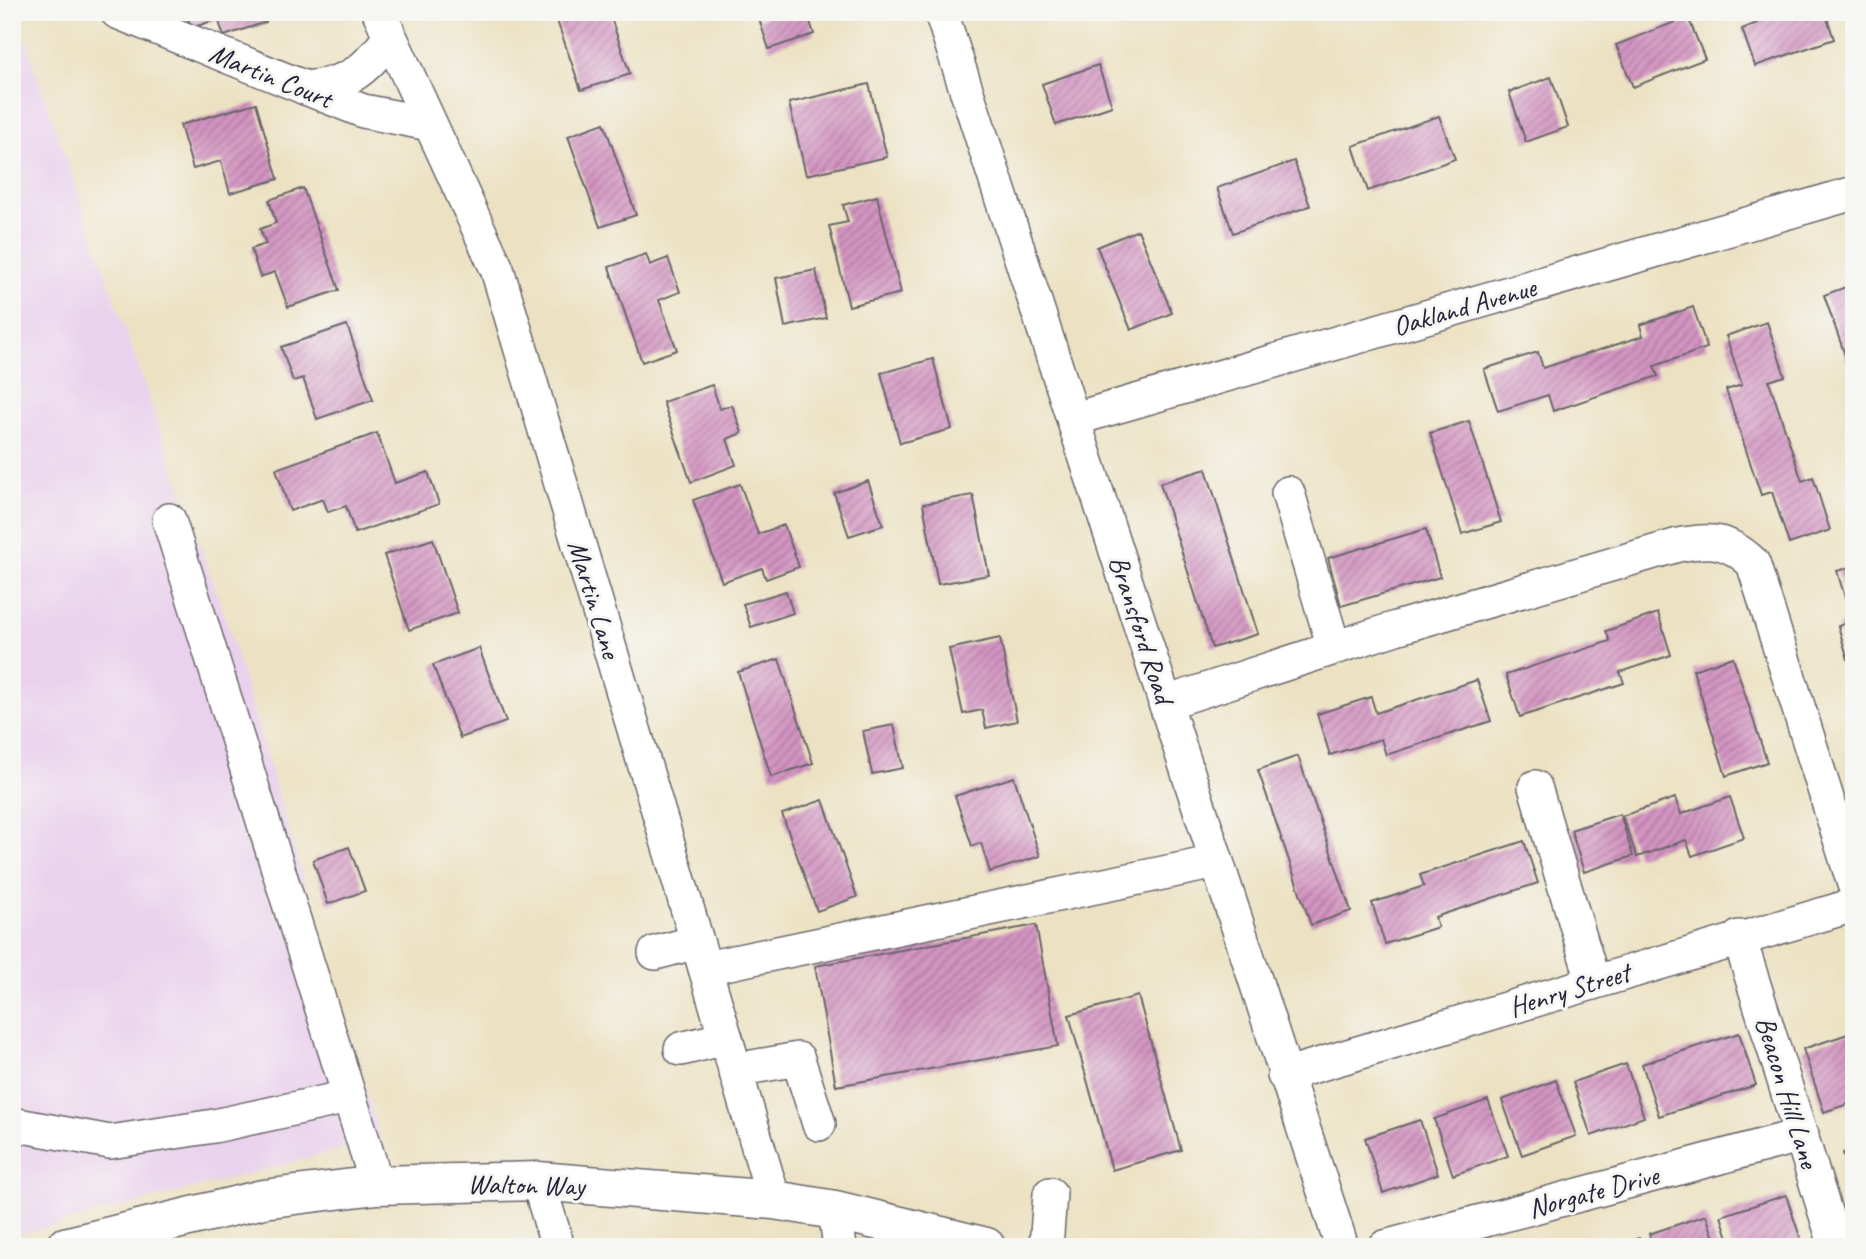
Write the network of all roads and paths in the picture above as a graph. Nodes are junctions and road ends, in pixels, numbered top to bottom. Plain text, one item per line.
1 (117, 12) edge
2 (941, 12) edge
3 (384, 25) edge
4 (305, 88) junction
5 (430, 124) junction
6 (1854, 193) edge
7 (1074, 419) junction
8 (1287, 493) dead end
9 (169, 520) dead end
10 (1334, 648) junction
11 (1165, 703) junction
12 (1535, 787) dead end
13 (1216, 862) junction
14 (1854, 884) edge
15 (1854, 905) edge
16 (1739, 937) junction
17 (655, 953) dead end
18 (701, 955) junction
19 (1593, 981) junction
20 (726, 1038) junction
21 (681, 1049) dead end
22 (735, 1070) junction
23 (1284, 1074) junction
24 (348, 1097) junction
25 (12, 1124) edge
26 (819, 1124) dead end
27 (1801, 1135) junction
28 (538, 1181) junction
29 (377, 1185) junction
30 (1050, 1194) dead end
31 (774, 1200) junction
32 (835, 1210) junction
33 (65, 1247) edge
34 (558, 1247) edge
35 (840, 1247) edge
36 (986, 1247) edge
37 (1046, 1247) edge
38 (1342, 1247) edge
39 (1385, 1247) edge
40 (1836, 1247) edge

1 - 4 street, Martin Court
2 - 7 street, Bransford Road
3 - 4 street
3 - 5 street, Martin Lane
4 - 5 street, Martin Court
5 - 18 street, Martin Lane
6 - 7 street, Oakland Avenue
7 - 11 street, Bransford Road
8 - 10 street
9 - 24 street
10 - 11 street
10 - 14 street
11 - 13 street, Bransford Road
12 - 19 street
13 - 18 street
13 - 23 street, Bransford Road
15 - 16 street, Henry Street
16 - 19 street, Henry Street
16 - 27 street, Beacon Hill Lane
17 - 18 street
18 - 20 street, Martin Lane
19 - 23 street, Henry Street
20 - 21 street
20 - 22 street, Martin Lane
22 - 26 street
22 - 31 street, Martin Lane
23 - 38 street, Bransford Road
24 - 25 street
24 - 29 street
27 - 39 street, Norgate Drive
27 - 40 street, Beacon Hill Lane
28 - 29 main road, Walton Way
28 - 31 main road, Walton Way
28 - 34 street
29 - 33 main road, Walton Way
30 - 37 street
31 - 32 main road, Walton Way
32 - 35 street
32 - 36 main road, Walton Way

